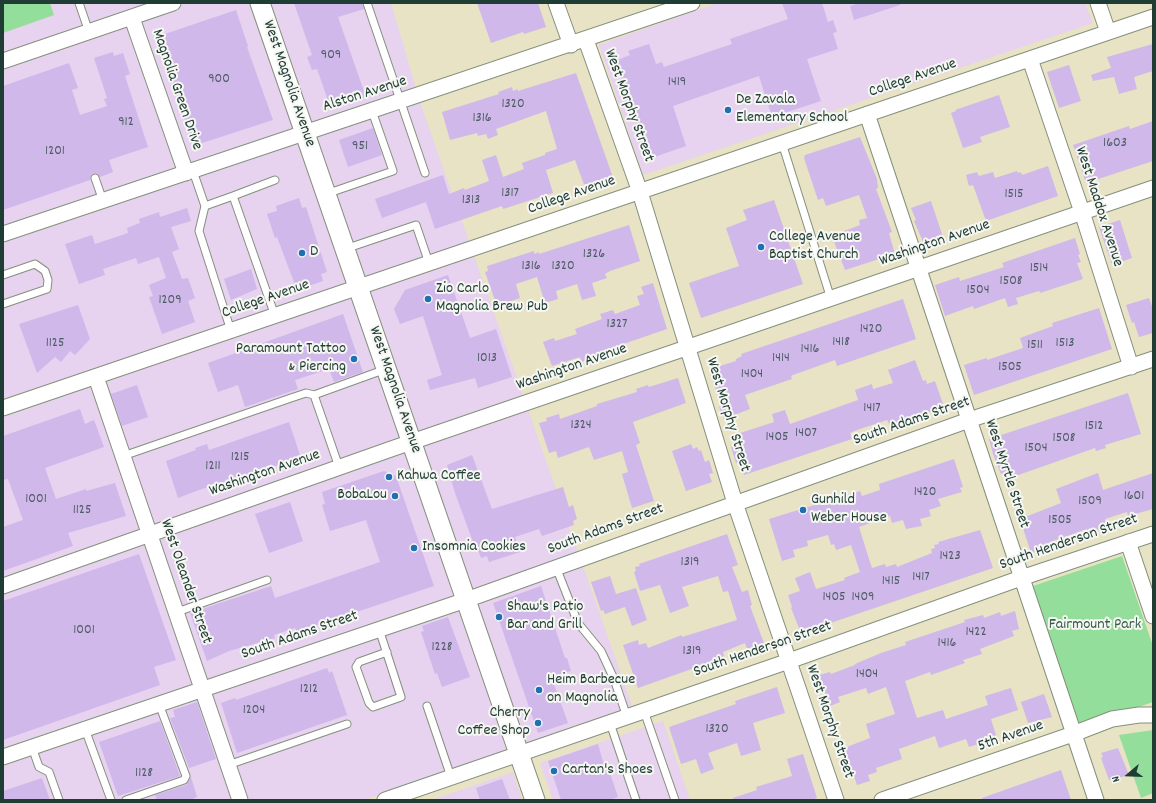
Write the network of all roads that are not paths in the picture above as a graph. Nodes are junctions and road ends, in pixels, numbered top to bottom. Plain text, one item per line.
1 (79, 3) edge
2 (173, 3) edge
3 (260, 3) edge
4 (367, 3) edge
5 (556, 3) edge
6 (692, 3) edge
7 (1098, 3) edge
8 (1153, 17) edge
9 (132, 18) junction
10 (89, 32) junction
11 (1108, 32) junction
12 (586, 40) junction
13 (571, 45) junction
14 (1030, 59) junction
15 (3, 62) edge
16 (401, 101) junction
17 (372, 111) junction
18 (866, 114) junction
19 (305, 133) junction
20 (782, 143) junction
21 (190, 172) junction
22 (425, 173) dead end
23 (95, 178) dead end
24 (275, 180) dead end
25 (1153, 188) edge
26 (640, 192) junction
27 (326, 194) junction
28 (233, 196) junction
29 (103, 201) junction
30 (205, 206) junction
31 (1082, 212) junction
32 (3, 234) edge
33 (345, 249) junction
34 (429, 263) junction
35 (918, 268) junction
36 (3, 275) edge
37 (358, 288) junction
38 (830, 299) junction
39 (3, 304) edge
40 (275, 316) junction
41 (232, 330) junction
42 (688, 347) junction
43 (1153, 359) edge
44 (1131, 367) junction
45 (386, 369) junction
46 (96, 377) junction
47 (314, 395) junction
48 (3, 408) edge
49 (969, 420) junction
50 (412, 442) junction
51 (123, 456) junction
52 (339, 467) junction
53 (735, 503) junction
54 (150, 534) junction
55 (1153, 534) edge
56 (1128, 542) junction
57 (556, 567) junction
58 (1021, 578) junction
59 (267, 580) dead end
60 (3, 586) edge
61 (466, 600) junction
62 (177, 612) junction
63 (1153, 616) edge
64 (379, 628) junction
65 (387, 652) junction
66 (789, 661) junction
67 (202, 689) junction
68 (159, 704) junction
69 (427, 706) dead end
70 (644, 711) junction
71 (1153, 715) edge
72 (627, 717) junction
73 (610, 723) junction
74 (346, 724) dead end
75 (85, 729) junction
76 (1073, 734) junction
77 (32, 747) junction
78 (519, 754) junction
79 (3, 756) edge
80 (228, 765) junction
81 (451, 777) junction
82 (59, 800) edge
83 (111, 800) edge
84 (126, 800) edge
85 (240, 800) edge
86 (385, 800) edge
87 (535, 800) edge
88 (636, 800) edge
89 (675, 800) edge
90 (836, 800) edge
91 (882, 800) edge
92 (1096, 800) edge

1 - 10 lane
2 - 9 street
3 - 19 street, West Magnolia Avenue
4 - 16 lane
5 - 13 street
6 - 12 street, Alston Avenue
7 - 11 street
8 - 11 street, College Avenue
9 - 10 street
9 - 21 street, Magnolia Green Drive
10 - 15 street
11 - 14 street, College Avenue
12 - 13 street, Alston Avenue
12 - 26 street, West Morphy Street
13 - 16 street, Alston Avenue
14 - 18 street, College Avenue
14 - 31 street, West Maddox Avenue
16 - 17 street, Alston Avenue
16 - 22 lane
17 - 19 street, Alston Avenue
17 - 27 lane
18 - 20 street, College Avenue
18 - 35 street, West Myrtle Street
19 - 21 street, Alston Avenue
19 - 27 street, West Magnolia Avenue
20 - 26 street, College Avenue
20 - 38 lane
21 - 29 street, Alston Avenue
21 - 30 lane
23 - 29 lane
24 - 28 lane
25 - 31 street, Washington Avenue
26 - 34 street, College Avenue
26 - 42 street, West Morphy Street
27 - 33 street, West Magnolia Avenue
28 - 30 lane
28 - 40 lane
29 - 32 street, Alston Avenue
30 - 41 lane
31 - 35 street, Washington Avenue
31 - 44 street, West Maddox Avenue
33 - 34 lane
33 - 37 street, West Magnolia Avenue
34 - 37 street, College Avenue
35 - 38 street, Washington Avenue
35 - 49 street, West Myrtle Street
36 - 39 lane
37 - 40 street, College Avenue
37 - 45 street, West Magnolia Avenue
38 - 42 street, Washington Avenue
40 - 41 street, College Avenue
41 - 46 street, College Avenue
42 - 50 street, Washington Avenue
42 - 53 street, West Morphy Street
43 - 44 street, South Adams Street
44 - 49 street, South Adams Street
45 - 47 lane
45 - 50 street, West Magnolia Avenue
46 - 48 street, College Avenue
46 - 51 street, West Oleander Street
47 - 51 lane
47 - 52 lane
49 - 53 street, South Adams Street
49 - 58 street, West Myrtle Street
50 - 52 street, Washington Avenue
50 - 61 street, West Magnolia Avenue
51 - 54 street, West Oleander Street
52 - 54 street, Washington Avenue
53 - 57 street, South Adams Street
53 - 66 street, West Morphy Street
54 - 60 street, Washington Avenue
54 - 62 street, West Oleander Street
55 - 56 street, South Henderson Street
56 - 58 street, South Henderson Street
56 - 63 street
57 - 61 street, South Adams Street
57 - 72 lane
58 - 66 street, South Henderson Street
58 - 76 street, West Myrtle Street
59 - 62 lane
61 - 64 street, South Adams Street
61 - 78 street, West Magnolia Avenue
62 - 67 street, West Oleander Street
64 - 65 lane
64 - 67 street, South Adams Street
65 - 65 lane
66 - 70 street, South Henderson Street
66 - 90 street, West Morphy Street
67 - 68 street, South Adams Street
67 - 80 street, West Oleander Street
68 - 75 street, South Adams Street
68 - 84 lane
69 - 81 lane
70 - 72 street, South Henderson Street
70 - 89 lane
71 - 76 street, 5th Avenue
72 - 73 street, South Henderson Street
73 - 78 street, South Henderson Street
73 - 88 lane
74 - 80 lane
75 - 77 street, South Adams Street
75 - 83 lane
76 - 91 street, 5th Avenue
76 - 92 street, West Myrtle Street
77 - 79 street, South Adams Street
77 - 82 lane
78 - 81 street, South Henderson Street
78 - 87 street, West Magnolia Avenue
80 - 85 street, West Oleander Street
81 - 86 street, South Henderson Street

